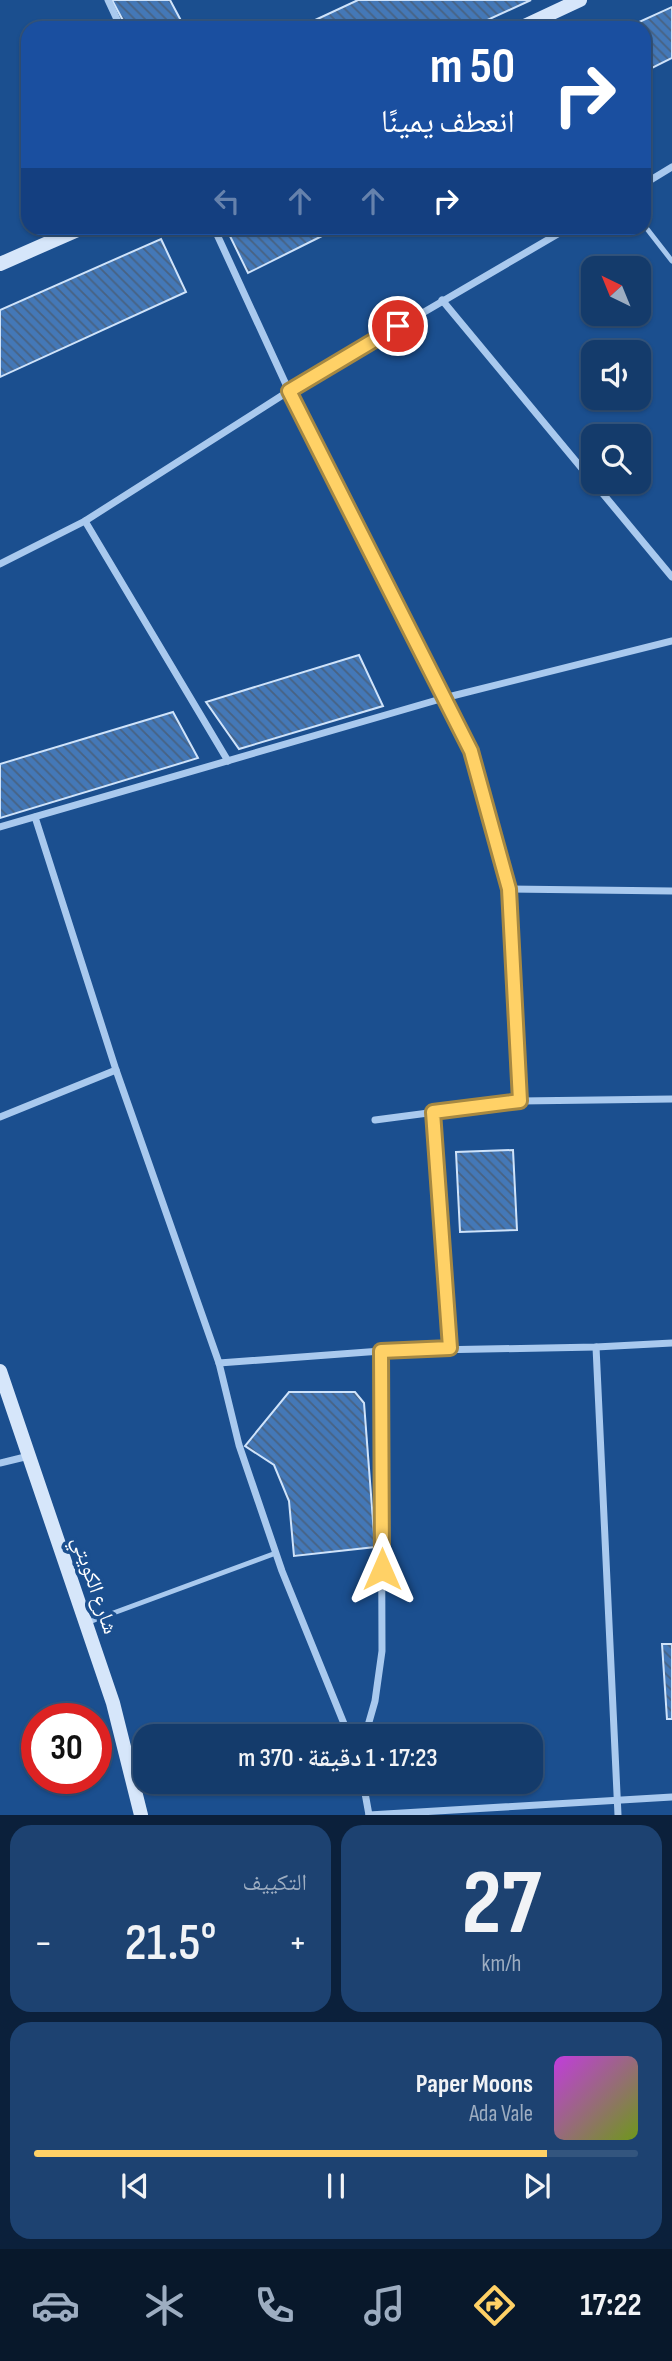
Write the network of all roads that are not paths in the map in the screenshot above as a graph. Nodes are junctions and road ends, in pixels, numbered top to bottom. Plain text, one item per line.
1 (108, 0) edge
2 (580, 0) edge
3 (559, 5) edge
4 (118, 21) edge
5 (532, 21) edge
6 (672, 167) edge
7 (651, 180) edge
8 (651, 234) edge
9 (66, 235) edge
10 (217, 235) edge
11 (556, 235) edge
12 (672, 261) edge
13 (0, 264) edge
14 (442, 300) junction
15 (289, 391) junction
16 (85, 521) junction
17 (0, 564) edge
18 (672, 577) edge
19 (672, 641) edge
20 (444, 698) junction
21 (228, 761) junction
22 (35, 817) junction
23 (0, 827) edge
24 (509, 889) junction
25 (672, 891) edge
26 (116, 1070) junction
27 (672, 1099) edge
28 (520, 1101) junction
29 (433, 1112) junction
30 (0, 1117) edge
31 (374, 1120) dead end
32 (672, 1343) edge
33 (596, 1347) junction
34 (450, 1348) junction
35 (381, 1351) junction
36 (219, 1363) junction
37 (0, 1371) edge
38 (29, 1456) junction
39 (0, 1463) edge
40 (276, 1553) junction
41 (86, 1623) junction
42 (344, 1724) edge
43 (368, 1724) edge
44 (365, 1794) edge
45 (672, 1797) edge
46 (617, 1801) junction
47 (141, 1815) edge
48 (369, 1815) edge
49 (618, 1815) edge

1 - 4 street
2 - 3 street
3 - 5 street
6 - 7 street
8 - 12 lane
9 - 13 street
10 - 15 street
11 - 14 street
14 - 15 street
14 - 18 street
15 - 16 street
15 - 20 street
16 - 17 street
16 - 21 street
19 - 20 street
20 - 21 street
20 - 24 street
21 - 22 street
22 - 23 street
22 - 26 street
24 - 25 street
24 - 28 street
26 - 30 street
26 - 36 street
27 - 28 street
28 - 29 street
29 - 31 street
29 - 34 street
32 - 33 street
33 - 34 street
33 - 46 street
34 - 35 street
35 - 36 street
35 - 43 street
36 - 40 street
37 - 38 street, شارع الكويتي
38 - 39 street
38 - 41 street, شارع الكويتي
40 - 41 lane
40 - 42 street
41 - 47 street, شارع الكويتي
44 - 48 street
45 - 46 street
46 - 48 street
46 - 49 street

